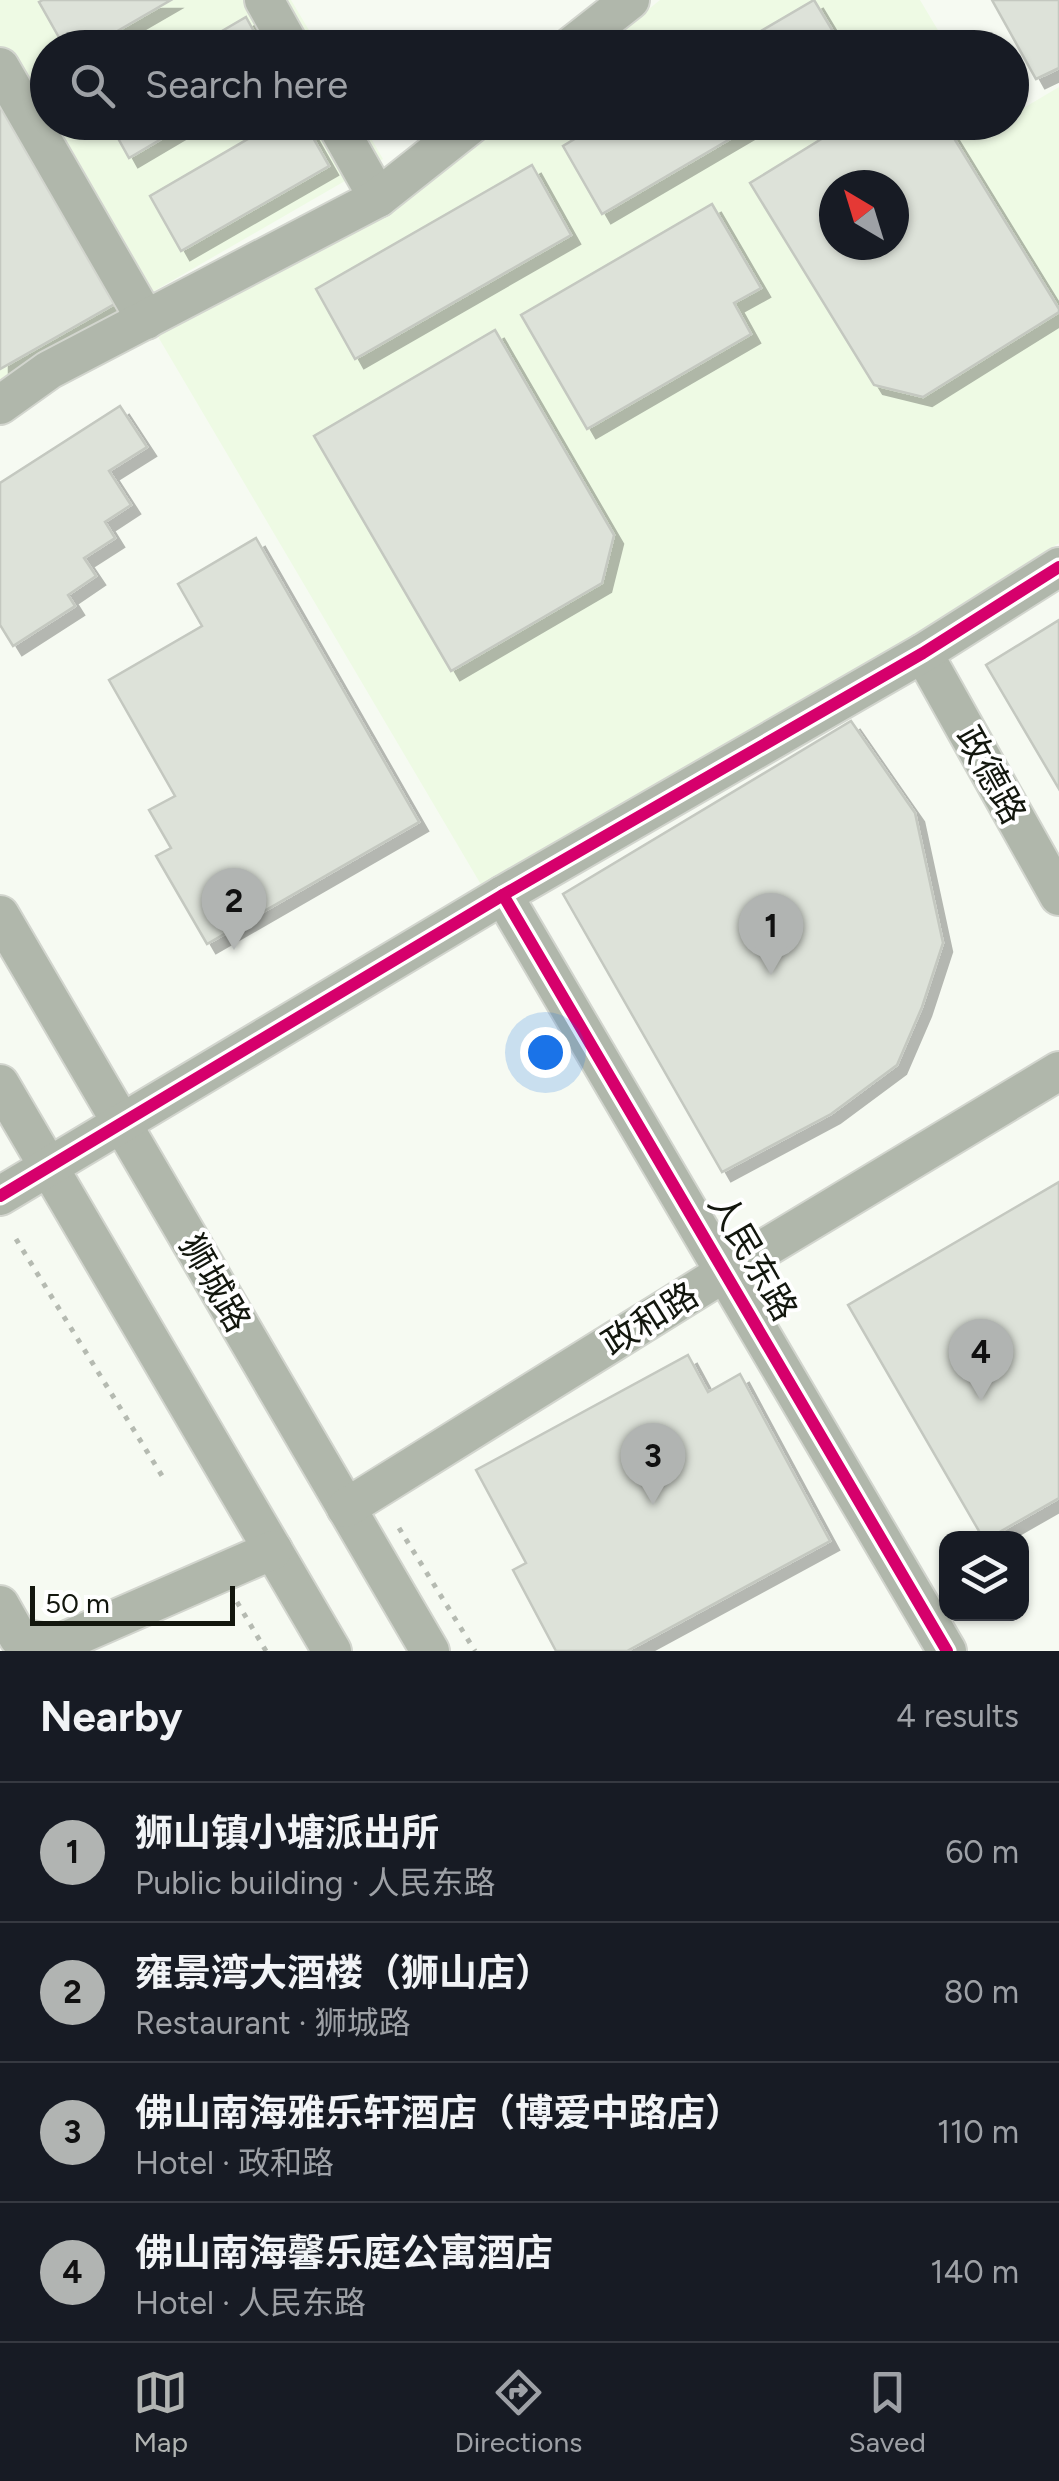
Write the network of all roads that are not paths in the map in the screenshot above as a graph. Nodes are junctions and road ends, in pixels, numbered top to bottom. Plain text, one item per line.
1 (264, 0) edge
2 (630, 0) edge
3 (282, 30) edge
4 (592, 30) edge
5 (0, 67) edge
6 (30, 119) edge
7 (42, 140) edge
8 (344, 140) edge
9 (451, 140) edge
10 (378, 198) junction
11 (146, 320) junction
12 (0, 406) edge
13 (1059, 567) edge
14 (923, 653) junction
15 (504, 895) junction
16 (1059, 896) edge
17 (0, 915) edge
18 (1059, 1072) edge
19 (0, 1084) edge
20 (122, 1123) junction
21 (49, 1168) junction
22 (0, 1196) edge
23 (727, 1272) junction
24 (346, 1508) junction
25 (272, 1550) junction
26 (6, 1626) edge
27 (332, 1651) edge
28 (430, 1651) edge
29 (947, 1651) edge

1 - 3 street
2 - 4 street
5 - 6 street
7 - 11 street
8 - 10 street
9 - 10 street
10 - 11 street
11 - 12 street
13 - 14 street
14 - 15 street
14 - 16 street, 政德路
15 - 20 street
15 - 23 street, 人民东路
17 - 20 street, 狮城路
18 - 23 street, 政和路
19 - 21 street
20 - 21 street
20 - 24 street, 狮城路
21 - 22 street
21 - 25 street
23 - 24 street, 政和路
23 - 29 street, 人民东路
24 - 28 street, 狮城路
25 - 26 street
25 - 27 street

